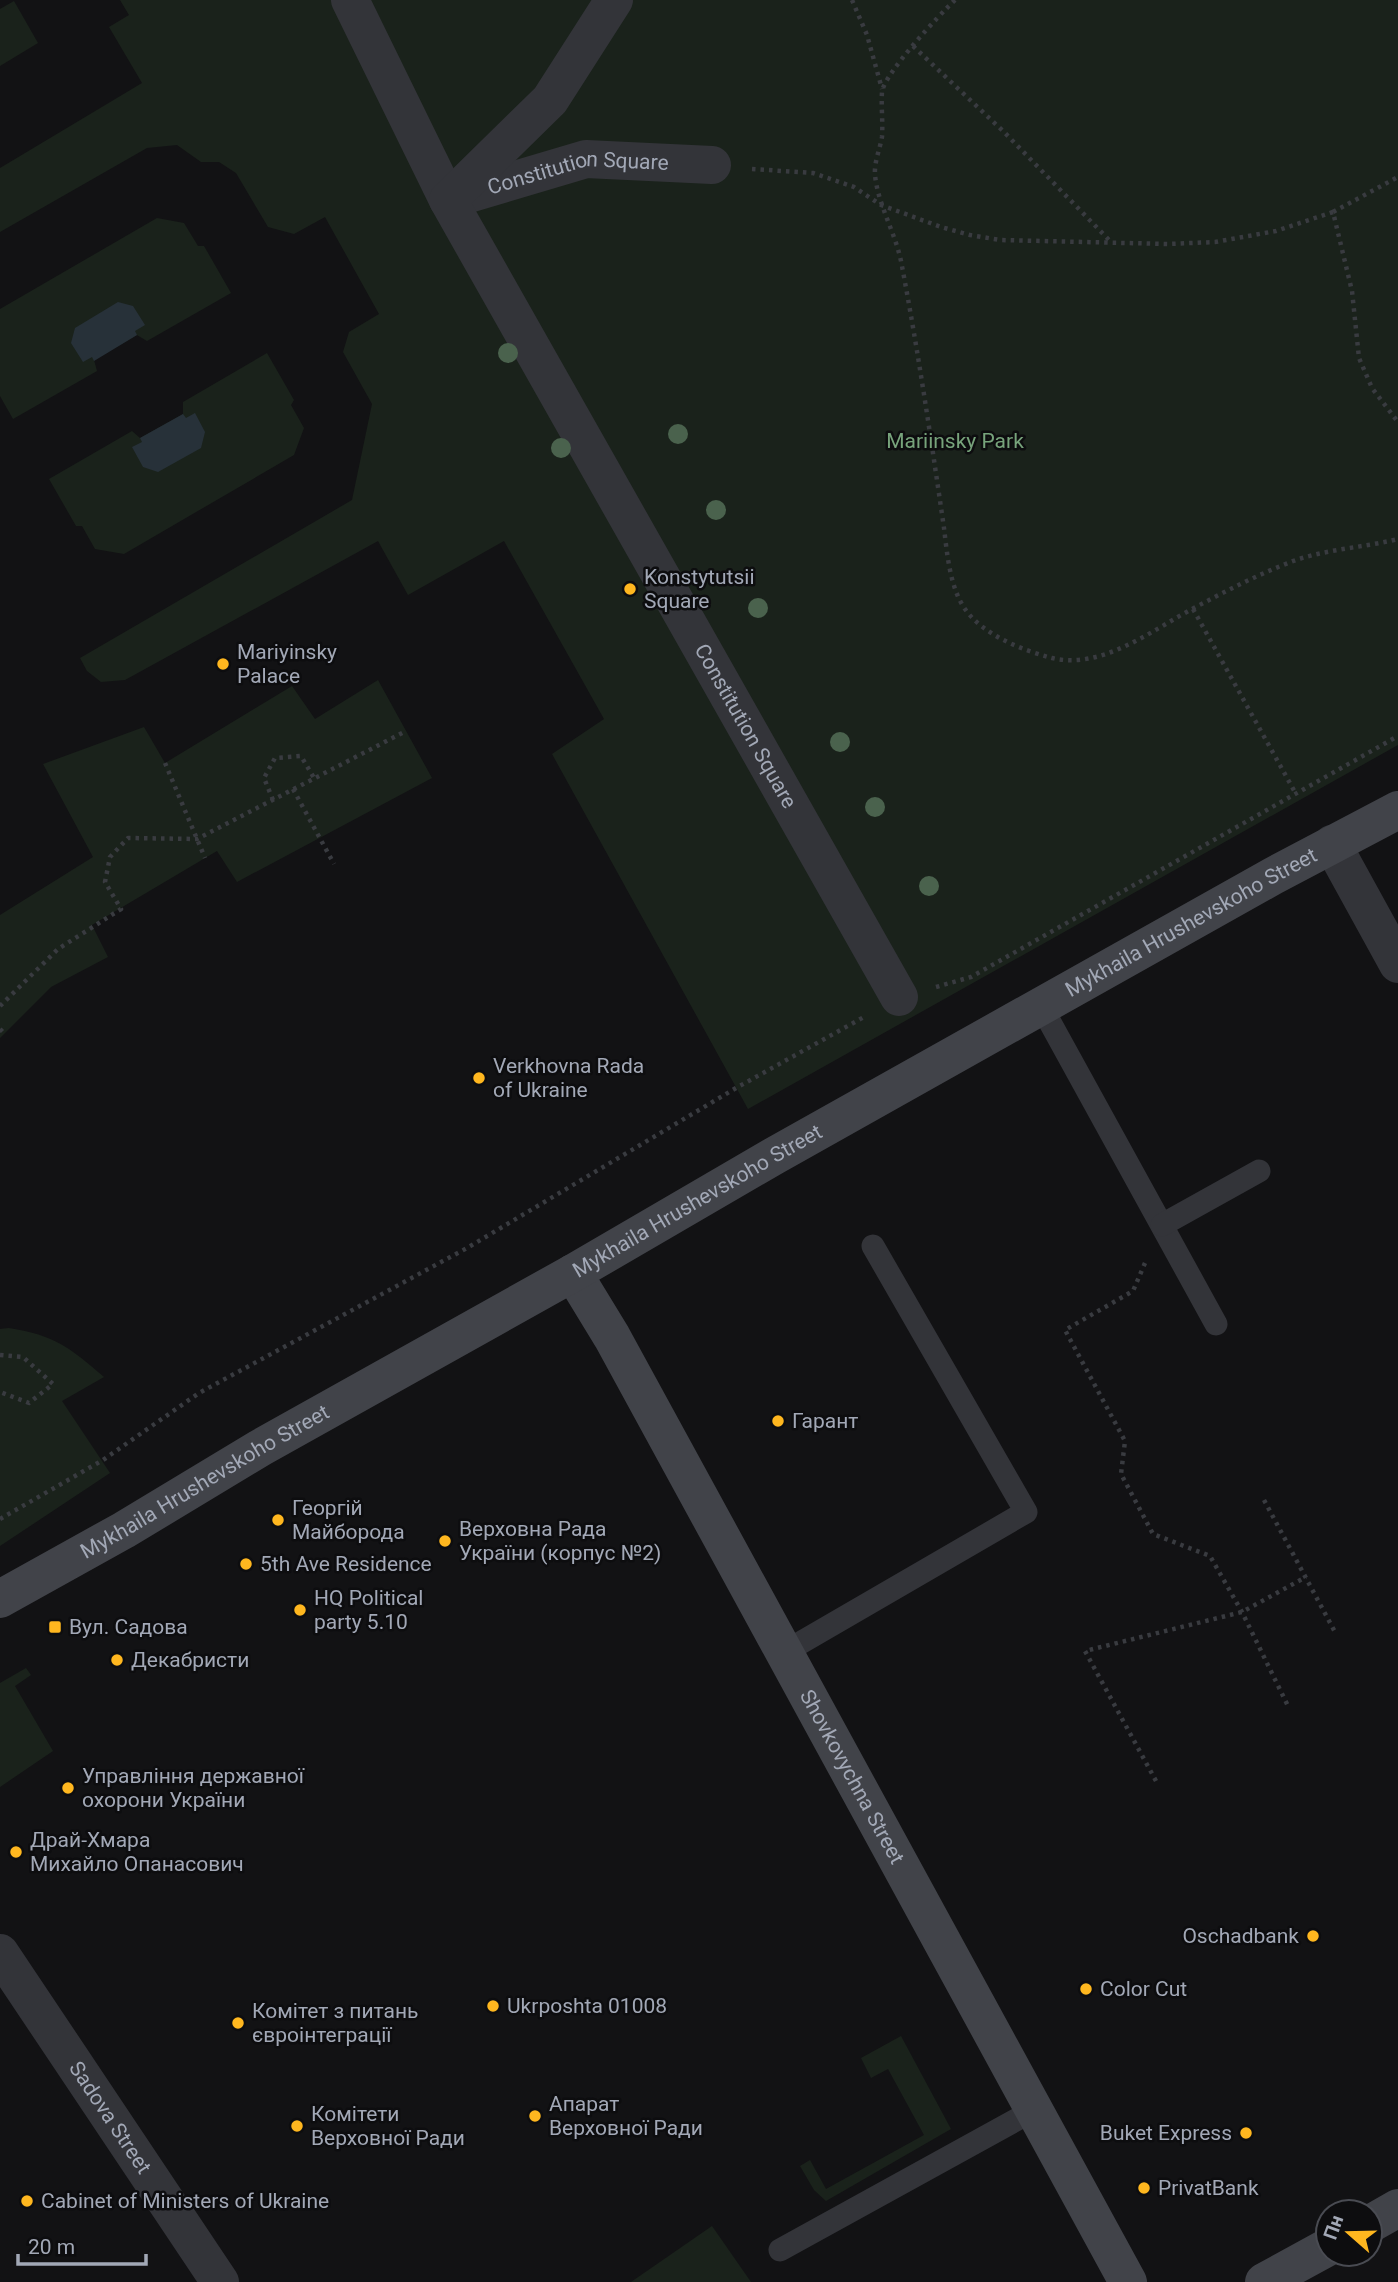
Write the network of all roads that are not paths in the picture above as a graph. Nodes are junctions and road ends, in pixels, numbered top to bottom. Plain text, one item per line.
1 (350, 0) edge
2 (614, 0) edge
3 (712, 164) road end
4 (448, 200) junction
5 (1398, 810) edge
6 (1332, 844) junction
7 (1398, 964) edge
8 (899, 997) road end
9 (1041, 1006) junction
10 (1259, 1171) dead end
11 (1162, 1225) junction
12 (873, 1246) dead end
13 (573, 1273) junction
14 (1216, 1324) dead end
15 (0, 1599) edge
16 (783, 1653) junction
17 (0, 1953) edge
18 (1034, 2110) junction
19 (780, 2250) dead end
20 (1314, 2255) edge
21 (220, 2282) edge
22 (1128, 2282) edge
23 (1264, 2282) edge

1 - 4 street, Constitution Square
2 - 4 street, Constitution Square
3 - 4 street, Constitution Square
4 - 8 street, Constitution Square
5 - 6 main road, Mykhaila Hrushevskoho Street
6 - 7 street
6 - 9 main road, Mykhaila Hrushevskoho Street
9 - 11 lane
9 - 13 main road, Mykhaila Hrushevskoho Street
10 - 11 lane
11 - 14 lane
12 - 16 lane
13 - 15 main road, Mykhaila Hrushevskoho Street
13 - 16 main road, Shovkovychna Street
16 - 18 main road, Shovkovychna Street
17 - 21 street, Sadova Street
18 - 19 lane
18 - 22 main road, Shovkovychna Street
20 - 23 main road

